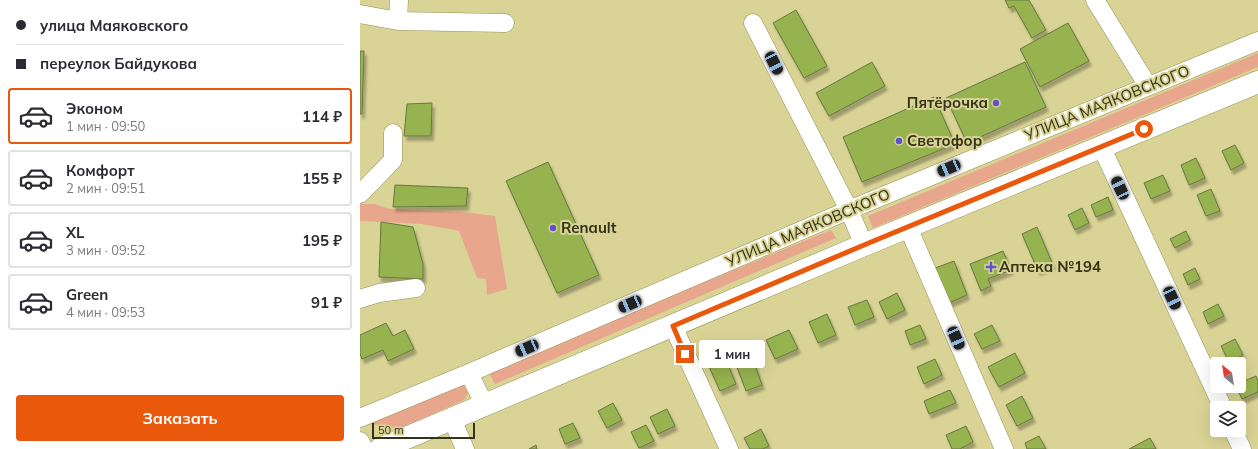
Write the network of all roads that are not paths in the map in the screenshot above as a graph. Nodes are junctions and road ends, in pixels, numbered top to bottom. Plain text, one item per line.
1 (399, 0) edge
2 (1094, 0) edge
3 (360, 14) edge
4 (398, 21) junction
5 (505, 23) dead end
6 (753, 23) dead end
7 (1258, 41) edge
8 (1258, 82) edge
9 (1148, 86) junction
10 (393, 133) dead end
11 (1101, 146) junction
12 (360, 194) edge
13 (850, 210) junction
14 (908, 227) junction
15 (864, 245) junction
16 (416, 288) dead end
17 (360, 299) edge
18 (673, 326) junction
19 (469, 373) junction
20 (1220, 401) edge
21 (485, 406) junction
22 (360, 418) edge
23 (452, 419) junction
24 (1236, 437) edge
25 (360, 441) edge
26 (364, 449) edge
27 (380, 449) edge
28 (465, 449) edge
29 (729, 449) edge
30 (1004, 449) edge
31 (1242, 449) edge

1 - 4 street
2 - 9 street
3 - 4 street
4 - 5 street
6 - 13 street
7 - 9 street, УЛИЦА МАЯКОВСКОГО
8 - 11 main road
9 - 13 street, УЛИЦА МАЯКОВСКОГО
10 - 12 street
11 - 14 main road
11 - 20 street
13 - 15 street
13 - 19 street, УЛИЦА МАЯКОВСКОГО
14 - 15 main road
14 - 30 street
15 - 18 main road
16 - 17 street
18 - 21 main road
18 - 29 street
19 - 21 street
19 - 22 street, УЛИЦА МАЯКОВСКОГО
21 - 23 main road
23 - 27 main road
23 - 28 street
24 - 31 street
25 - 26 street

